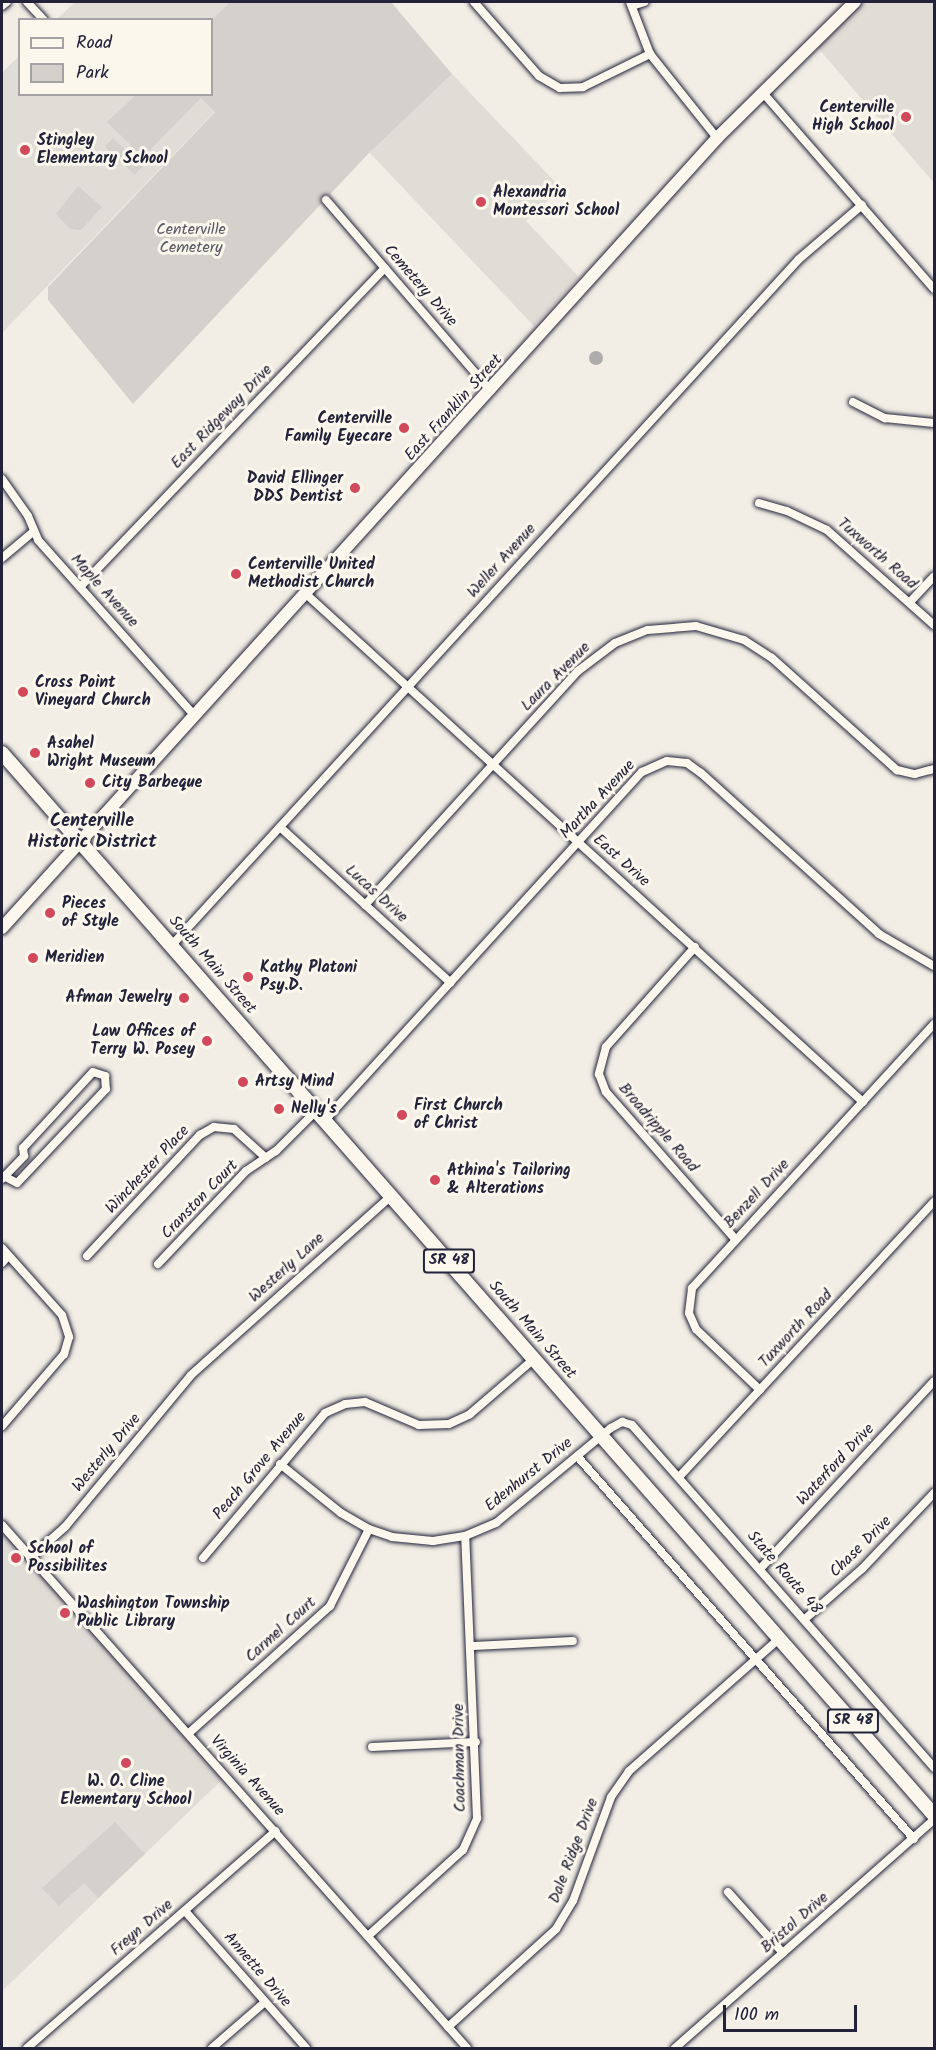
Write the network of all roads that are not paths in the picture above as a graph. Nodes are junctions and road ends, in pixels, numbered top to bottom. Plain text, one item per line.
1 (7, 2) edge
2 (27, 2) edge
3 (474, 2) edge
4 (644, 2) edge
5 (855, 2) edge
6 (631, 4) edge
7 (2, 6) edge
8 (42, 18) edge
9 (650, 54) junction
10 (763, 93) junction
11 (717, 138) junction
12 (326, 200) dead end
13 (862, 205) junction
14 (385, 268) junction
15 (934, 289) edge
16 (491, 391) junction
17 (853, 402) dead end
18 (934, 423) edge
19 (2, 479) edge
20 (759, 503) dead end
21 (33, 532) junction
22 (2, 558) edge
23 (934, 576) edge
24 (80, 586) junction
25 (306, 594) junction
26 (910, 602) junction
27 (934, 626) edge
28 (408, 687) junction
29 (195, 716) junction
30 (2, 753) edge
31 (494, 764) junction
32 (934, 770) edge
33 (280, 827) junction
34 (82, 840) junction
35 (579, 842) junction
36 (365, 905) junction
37 (2, 928) edge
38 (172, 945) junction
39 (695, 947) junction
40 (934, 966) edge
41 (451, 983) junction
42 (934, 1024) edge
43 (863, 1102) junction
44 (322, 1115) junction
45 (266, 1158) junction
46 (3, 1178) edge
47 (392, 1195) junction
48 (934, 1203) edge
49 (735, 1239) junction
50 (2, 1248) edge
51 (8, 1256) junction
52 (87, 1256) dead end
53 (2, 1263) edge
54 (158, 1264) dead end
55 (535, 1358) junction
56 (202, 1364) joint
57 (934, 1381) edge
58 (760, 1390) junction
59 (2, 1426) edge
60 (602, 1435) junction
61 (578, 1456) junction
62 (280, 1464) junction
63 (679, 1477) junction
64 (934, 1493) edge
65 (2, 1525) edge
66 (369, 1529) junction
67 (465, 1536) junction
68 (30, 1558) junction
69 (203, 1558) dead end
70 (760, 1569) junction
71 (805, 1619) junction
72 (780, 1638) junction
73 (573, 1641) dead end
74 (473, 1646) junction
75 (756, 1659) junction
76 (189, 1733) junction
77 (476, 1742) junction
78 (372, 1747) dead end
79 (934, 1768) edge
80 (934, 1815) edge
81 (934, 1821) edge
82 (276, 1831) junction
83 (914, 1839) junction
84 (728, 1892) dead end
85 (185, 1911) junction
86 (368, 1935) junction
87 (783, 1953) junction
88 (265, 2002) junction
89 (448, 2027) junction
90 (27, 2049) edge
91 (212, 2049) edge
92 (306, 2049) edge
93 (467, 2049) edge
94 (675, 2049) edge

1 - 7 street
2 - 8 street
3 - 9 street
4 - 6 street
5 - 10 street, East Franklin Street
6 - 9 street
9 - 11 street
10 - 11 street, East Franklin Street
10 - 13 street
11 - 16 street, East Franklin Street
12 - 14 street, Cemetery Drive
13 - 15 street
13 - 28 street, Weller Avenue
14 - 16 street, Cemetery Drive
14 - 24 street, East Ridgeway Drive
16 - 25 street, East Franklin Street
17 - 18 street
19 - 21 street, Maple Avenue
20 - 26 street, Tuxworth Road
21 - 22 street
21 - 24 street, Maple Avenue
23 - 26 street
24 - 29 street, Maple Avenue
25 - 28 street, East Drive
25 - 29 street, East Franklin Street
26 - 27 street, Tuxworth Road
28 - 31 street, East Drive
28 - 33 street, Weller Avenue
29 - 34 street, East Franklin Street
30 - 34 main road, SR 48
31 - 32 street, Laura Avenue
31 - 35 street, East Drive
31 - 36 street, Laura Avenue
33 - 36 street, Lucas Drive
33 - 38 street, Weller Avenue
34 - 37 street, East Franklin Street
34 - 38 main road, South Main Street / SR 48
35 - 39 street, East Drive
35 - 40 street, Martha Avenue
35 - 41 street, Martha Avenue
36 - 41 street, Lucas Drive
38 - 44 main road, South Main Street / SR 48
39 - 43 street, East Drive
39 - 49 street, Broadripple Road
41 - 44 street, Martha Avenue
42 - 43 street, Benzell Drive
43 - 49 street, Benzell Drive
44 - 45 street, Cranston Court
44 - 47 main road, South Main Street / SR 48
45 - 52 street, Winchester Place
45 - 54 street, Cranston Court
46 - 46 street
47 - 55 main road, South Main Street / SR 48
47 - 56 street, Westerly Lane
48 - 58 street, Tuxworth Road
49 - 58 street, Benzell Drive
50 - 51 street
51 - 53 street
51 - 59 street
55 - 60 main road, South Main Street / SR 48
55 - 62 street, Peach Grove Avenue
56 - 68 street, Westerly Drive
57 - 70 street, Waterford Drive
58 - 63 street, Tuxworth Road
60 - 61 street, Edenhurst Drive
60 - 63 street, State Route 48
60 - 72 main road, South Main Street / SR 48
61 - 67 street, Edenhurst Drive
61 - 75 street
62 - 66 street, Edenhurst Drive
62 - 69 street, Peach Grove Avenue
63 - 70 street, State Route 48
64 - 71 street, Chase Drive
65 - 68 street, Virginia Avenue
66 - 67 street, Edenhurst Drive
66 - 76 street, Carmel Court
67 - 74 street, Coachman Drive
68 - 76 street, Virginia Avenue
70 - 71 street, State Route 48
71 - 79 street, State Route 48
72 - 75 street, Dale Ridge Drive
72 - 80 main road, South Main Street / SR 48
73 - 74 street
74 - 77 street, Coachman Drive
75 - 83 street
75 - 89 street, Dale Ridge Drive
76 - 82 street, Virginia Avenue
77 - 78 street
77 - 86 street, Coachman Drive
81 - 83 street, Bristol Drive
82 - 85 street, Freyn Drive
82 - 86 street, Virginia Avenue
83 - 87 street, Bristol Drive
84 - 87 street
85 - 88 street, Annette Drive
85 - 90 street, Freyn Drive
86 - 89 street, Virginia Avenue
87 - 94 street, Bristol Drive
88 - 91 street
88 - 92 street, Annette Drive
89 - 93 street, Virginia Avenue

